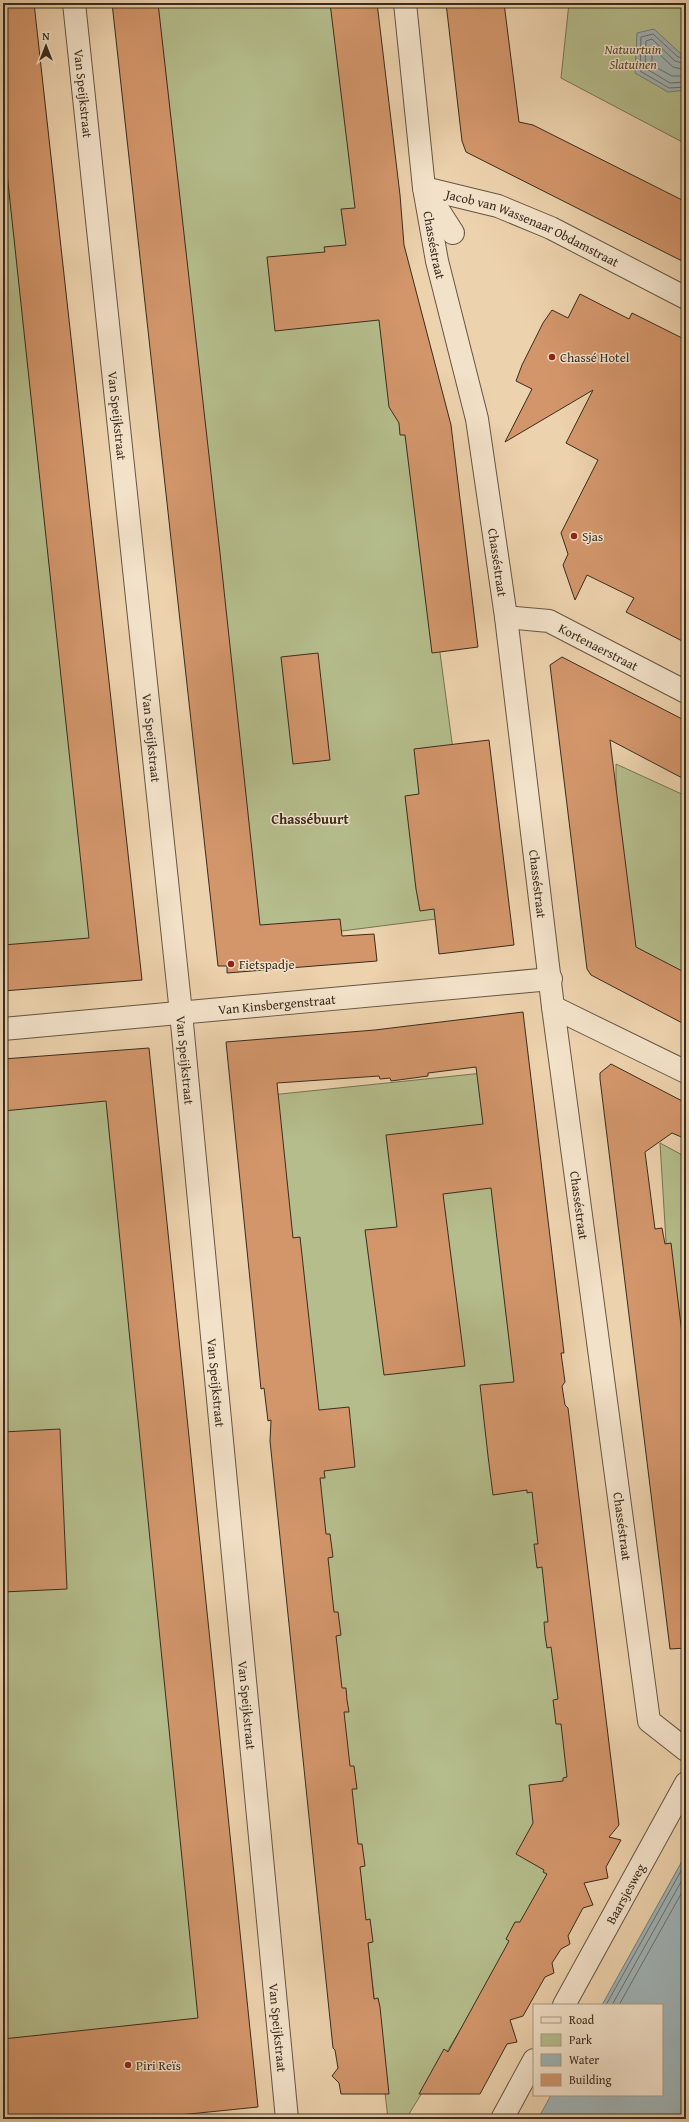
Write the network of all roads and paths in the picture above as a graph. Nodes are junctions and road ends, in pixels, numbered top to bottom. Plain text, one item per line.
1 (74, 3) edge
2 (405, 3) edge
3 (424, 188) junction
4 (453, 233) dead end
5 (686, 298) edge
6 (506, 617) junction
7 (686, 692) edge
8 (551, 979) junction
9 (553, 1007) junction
10 (181, 1013) junction
11 (3, 1029) edge
12 (686, 1072) edge
13 (686, 1750) edge
14 (686, 1783) edge
15 (565, 2004) edge
16 (533, 2062) edge
17 (287, 2119) edge
18 (502, 2119) edge

1 - 10 street, Van Speijkstraat
2 - 3 street, Chasséstraat
3 - 4 street, Jacob van Wassenaar Obdamstraat
3 - 5 street, Jacob van Wassenaar Obdamstraat
3 - 6 street, Chasséstraat
6 - 7 street, Kortenaerstraat
6 - 8 street, Chasséstraat
8 - 9 street, Chasséstraat
8 - 10 street, Van Kinsbergenstraat
9 - 12 street
9 - 13 street, Chasséstraat
10 - 11 street, Van Kinsbergenstraat
10 - 17 street, Van Speijkstraat
14 - 15 street, Baarsjesweg
16 - 18 street

